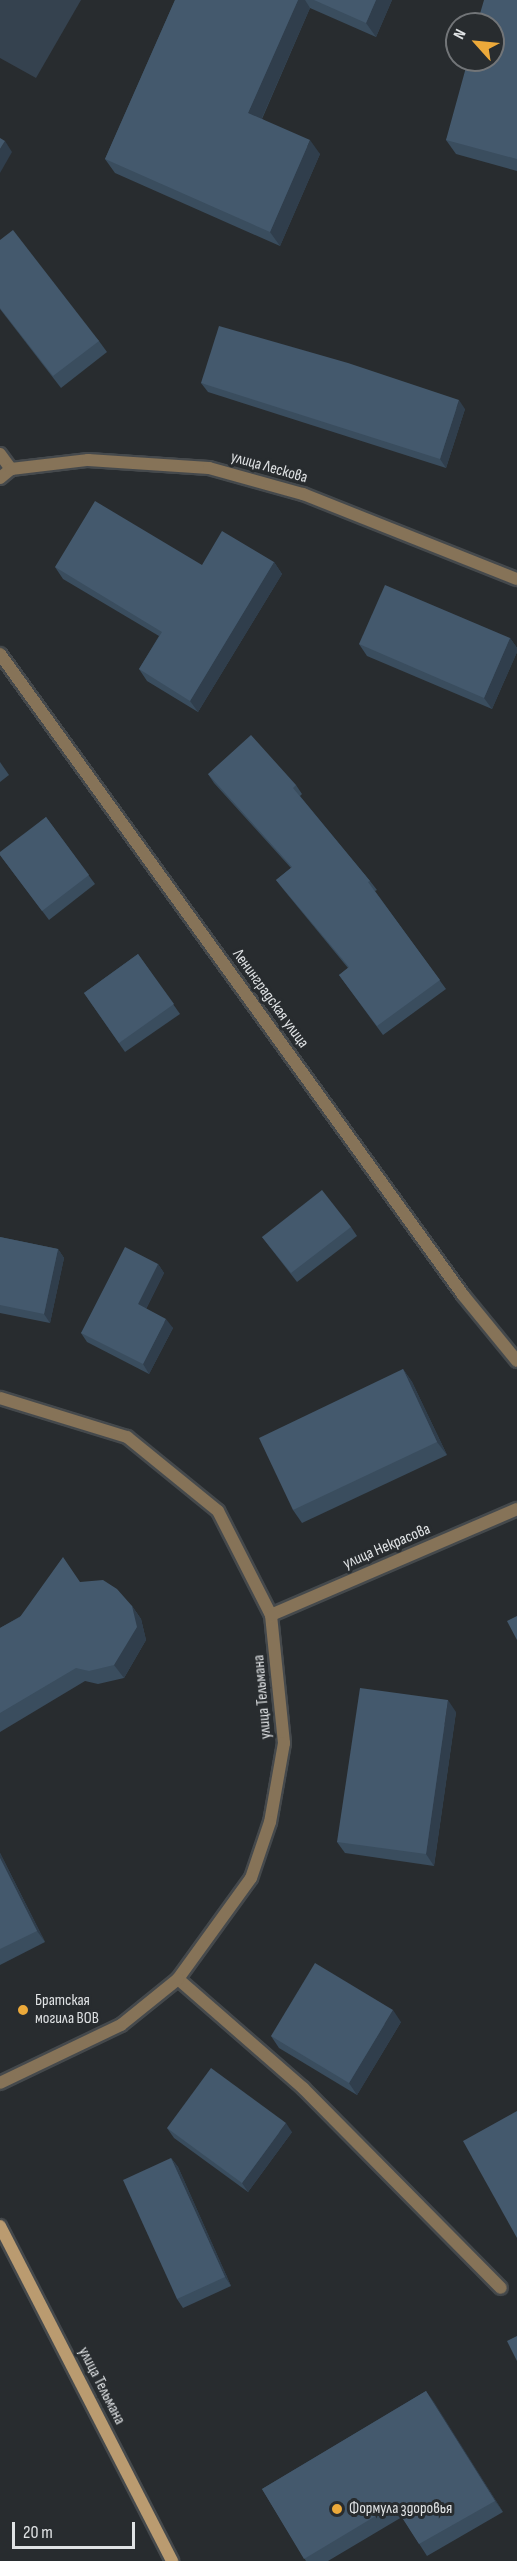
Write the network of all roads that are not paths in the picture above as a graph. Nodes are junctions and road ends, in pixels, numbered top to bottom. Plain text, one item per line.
1 (0, 454) edge
2 (11, 469) junction
3 (0, 478) edge
4 (517, 579) edge
5 (0, 654) edge
6 (517, 1361) edge
7 (0, 1398) edge
8 (517, 1509) edge
9 (271, 1615) junction
10 (178, 1978) junction
11 (0, 2083) edge
12 (0, 2226) edge
13 (501, 2288) dead end
14 (172, 2561) edge

1 - 2 street
2 - 3 street
2 - 4 street, улица Лескова
5 - 6 street, Ленинградская улица
7 - 9 street, улица Тельмана
8 - 9 street, улица Некрасова
9 - 10 street, улица Тельмана
10 - 11 street, улица Тельмана
10 - 13 street
12 - 14 main road, улица Тельмана

